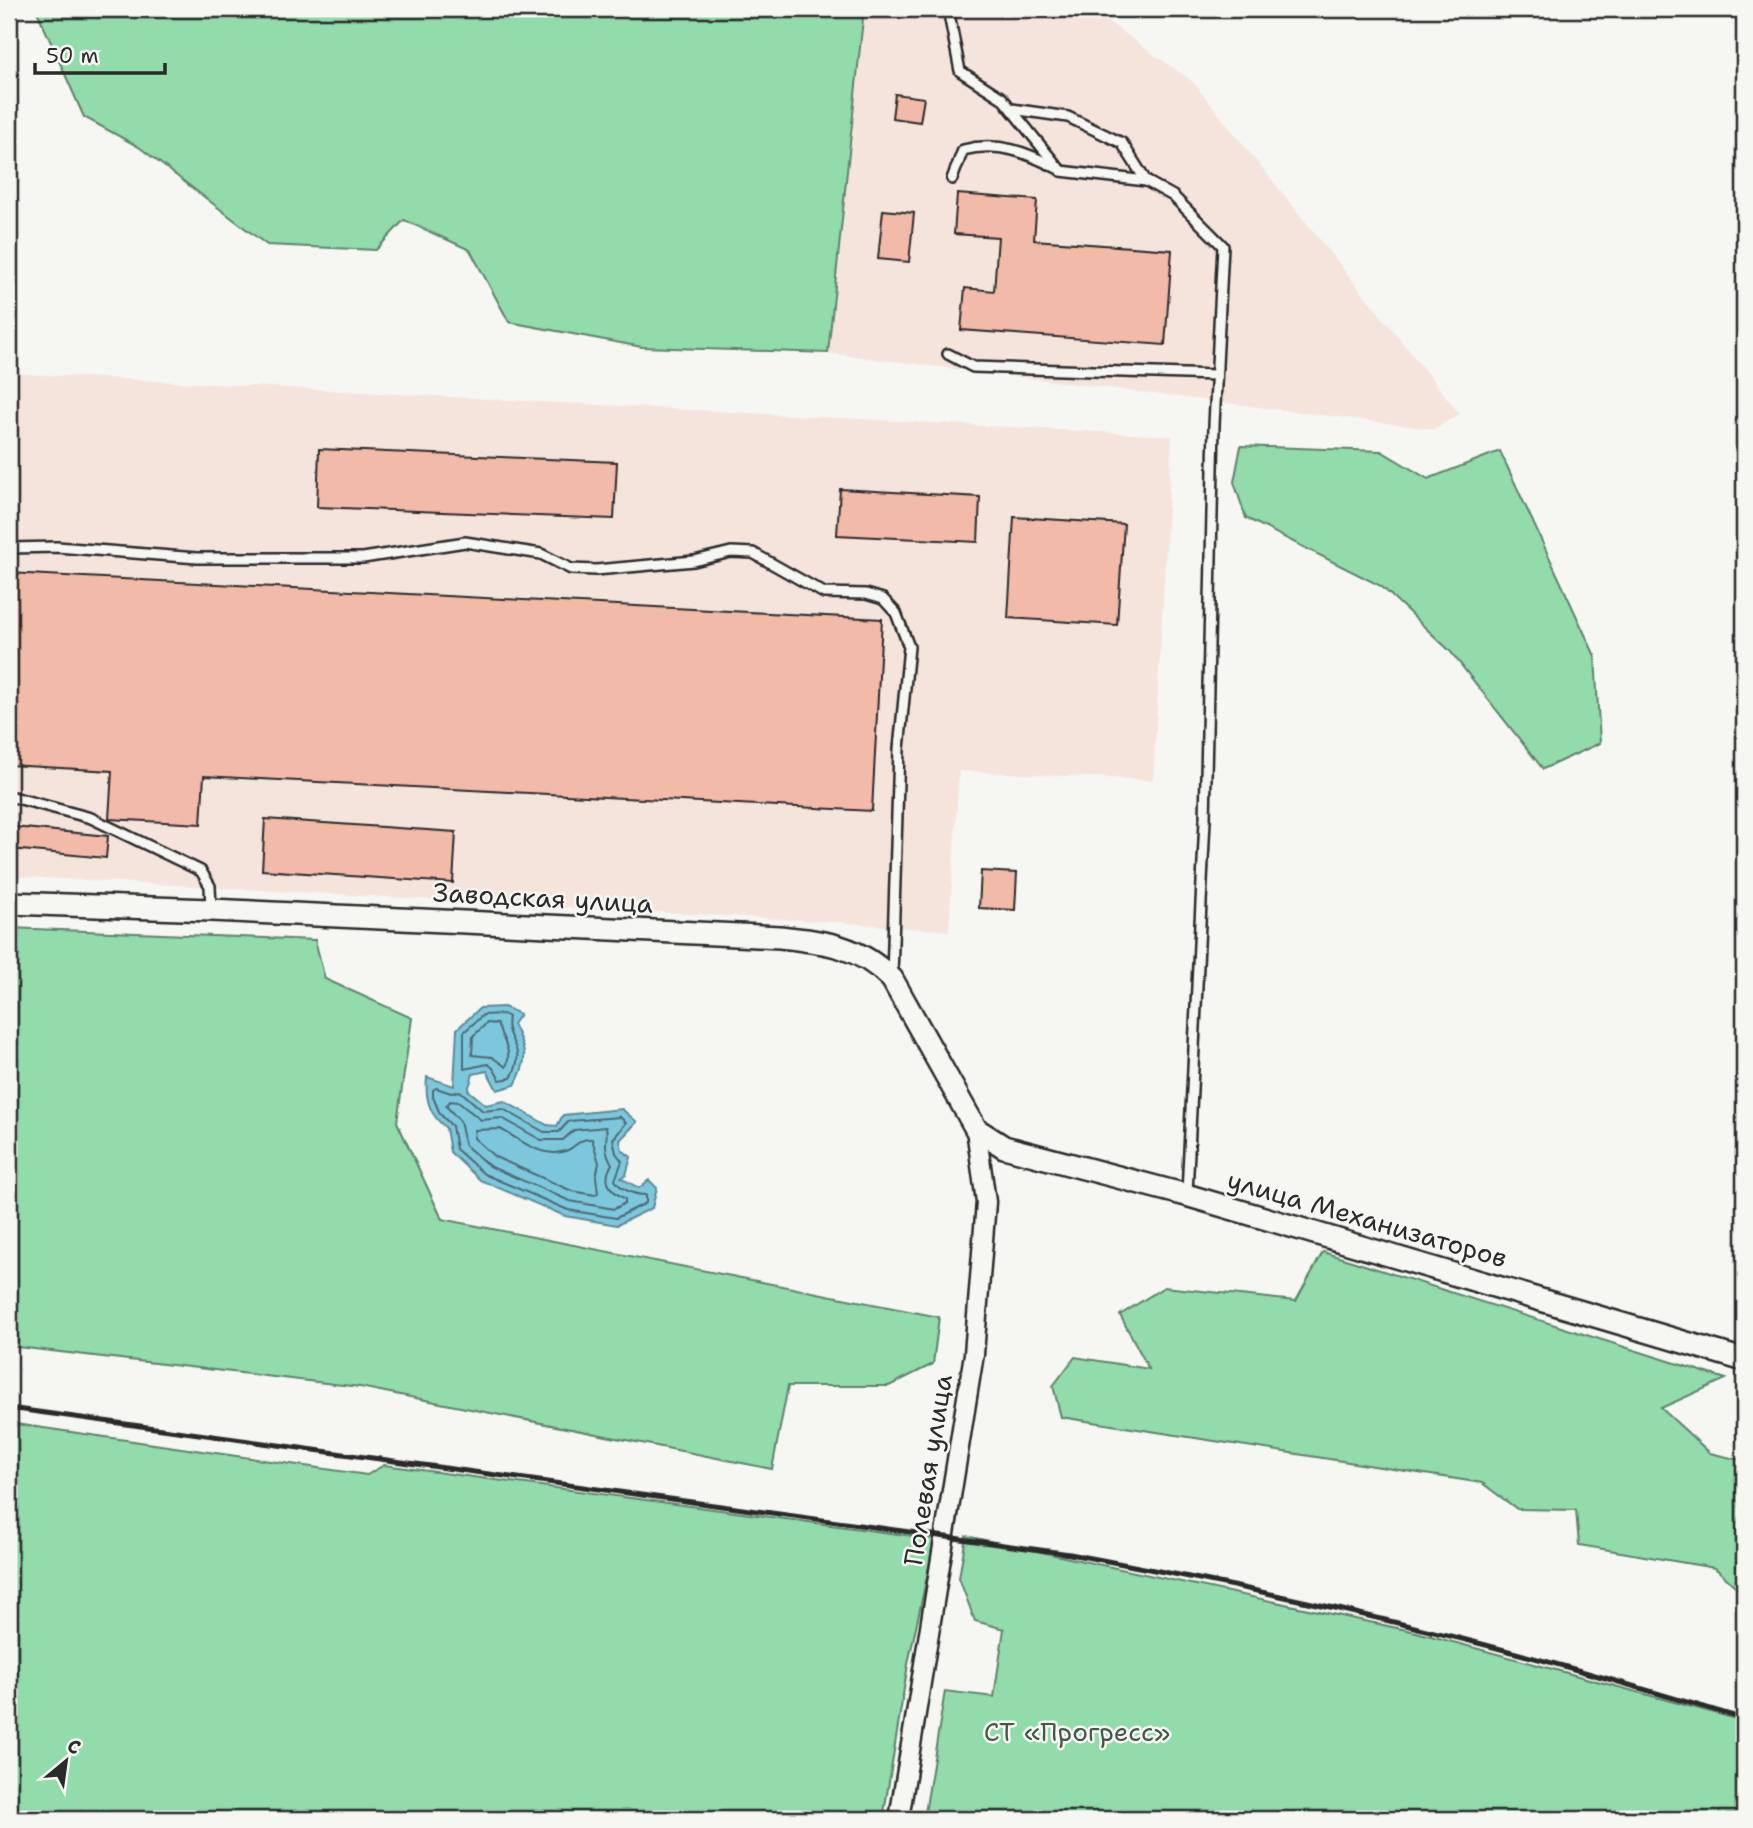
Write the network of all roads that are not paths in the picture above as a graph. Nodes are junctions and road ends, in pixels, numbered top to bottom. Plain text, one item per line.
1 (948, 9) edge
2 (1012, 109) junction
3 (1062, 170) junction
4 (952, 179) dead end
5 (1146, 181) junction
6 (948, 354) dead end
7 (1216, 374) junction
8 (9, 548) edge
9 (9, 796) edge
10 (9, 903) edge
11 (211, 910) junction
12 (892, 979) junction
13 (976, 1129) junction
14 (1186, 1195) junction
15 (1744, 1360) edge
16 (900, 1819) edge

1 - 2 lane
2 - 3 lane
2 - 5 lane
3 - 4 lane
3 - 5 lane
5 - 7 lane
6 - 7 lane
7 - 14 lane
8 - 12 lane
9 - 11 lane
10 - 11 street, Заводская улица
11 - 12 street, Заводская улица
12 - 13 street, Заводская улица
13 - 14 street, улица Механизаторов
13 - 16 street, Полевая улица
14 - 15 street, улица Механизаторов

